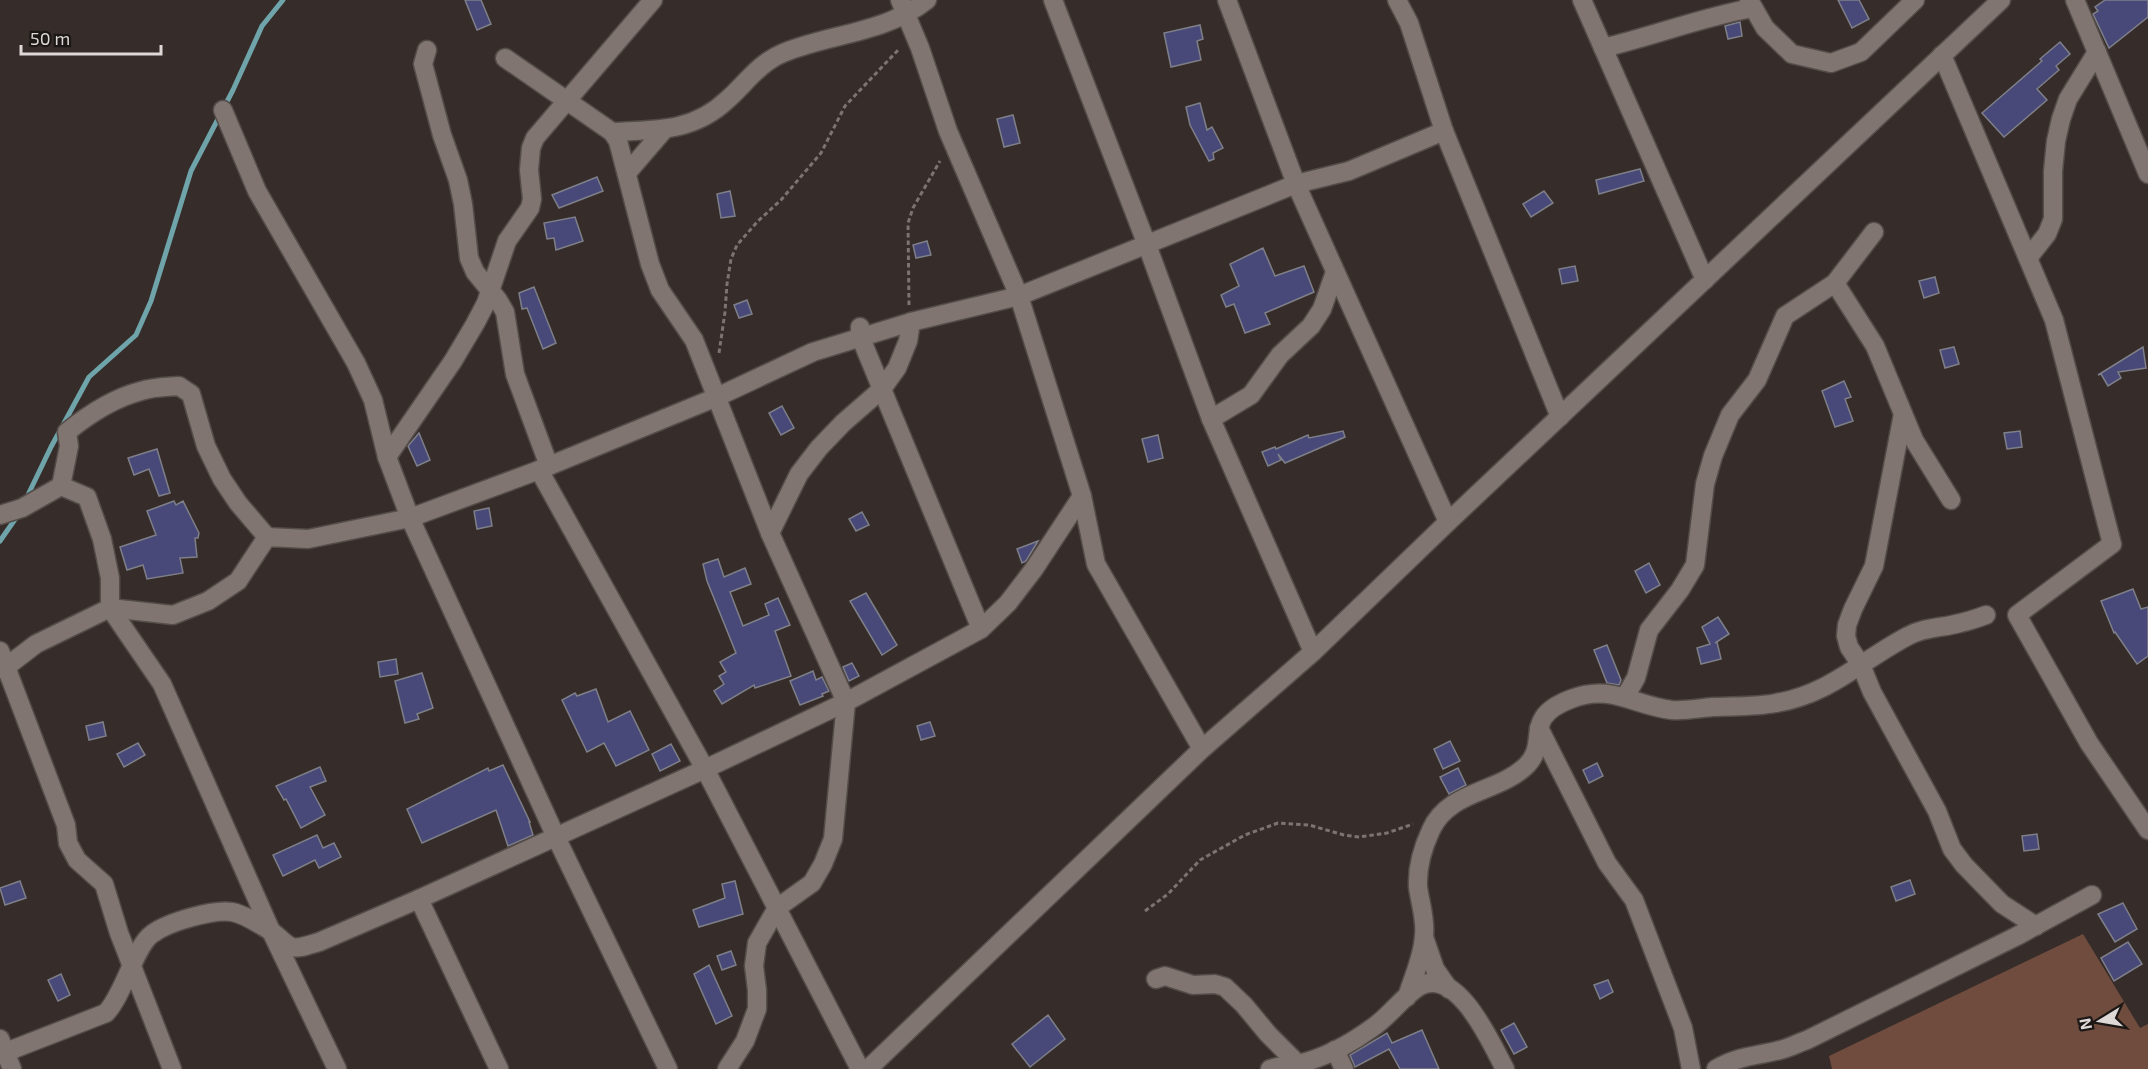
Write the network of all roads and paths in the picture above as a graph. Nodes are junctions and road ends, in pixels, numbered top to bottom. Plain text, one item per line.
1 (653, 0) edge
2 (927, 0) edge
3 (1053, 0) edge
4 (1227, 0) edge
5 (1397, 0) edge
6 (1582, 0) edge
7 (1915, 0) edge
8 (2001, 0) edge
9 (2076, 0) edge
10 (1751, 4) edge
11 (903, 7) edge
12 (914, 34) junction
13 (1603, 48) junction
14 (427, 50) dead end
15 (2097, 52) junction
16 (1942, 55) junction
17 (505, 58) dead end
18 (568, 100) junction
19 (223, 110) dead end
20 (664, 130) junction
21 (948, 131) junction
22 (1444, 131) junction
23 (612, 132) junction
24 (627, 173) junction
25 (2148, 174) edge
26 (1296, 184) junction
27 (1874, 232) dead end
28 (1147, 244) junction
29 (2028, 258) junction
30 (1335, 272) junction
31 (1705, 280) junction
32 (1835, 283) junction
33 (490, 292) junction
34 (1019, 296) junction
35 (911, 322) junction
36 (860, 332) junction
37 (719, 354) dead end
38 (882, 389) junction
39 (717, 397) junction
40 (1903, 414) junction
41 (1560, 417) junction
42 (1211, 418) junction
43 (387, 457) junction
44 (544, 468) junction
45 (61, 486) junction
46 (1082, 496) junction
47 (1951, 500) dead end
48 (0, 515) edge
49 (410, 518) junction
50 (1448, 522) junction
51 (770, 533) junction
52 (267, 537) junction
53 (110, 608) junction
54 (1986, 615) dead end
55 (981, 629) junction
56 (1313, 652) junction
57 (2, 662) edge
58 (1861, 665) junction
59 (1625, 697) junction
60 (846, 702) junction
61 (1539, 728) junction
62 (1202, 749) junction
63 (705, 769) junction
64 (1420, 821) dead end
65 (2148, 830) edge
66 (556, 837) junction
67 (2092, 895) dead end
68 (419, 899) junction
69 (777, 908) junction
70 (1144, 911) dead end
71 (2036, 926) junction
72 (271, 931) junction
73 (1424, 936) junction
74 (132, 967) junction
75 (1156, 979) dead end
76 (1449, 989) junction
77 (1407, 997) junction
78 (1335, 1050) junction
79 (6, 1053) edge
80 (1298, 1064) junction
81 (172, 1069) edge
82 (336, 1069) edge
83 (499, 1069) edge
84 (669, 1069) edge
85 (727, 1069) edge
86 (860, 1069) edge
87 (868, 1069) edge
88 (1270, 1069) edge
89 (1344, 1069) edge
90 (1504, 1069) edge
91 (1691, 1069) edge
92 (1716, 1069) edge

1 - 18 street
2 - 11 street
3 - 28 street
4 - 26 street
5 - 22 street
6 - 13 street
7 - 10 street
8 - 16 street
9 - 15 street
10 - 13 street
11 - 12 street
11 - 20 street
12 - 21 street
12 - 37 path
13 - 31 street
14 - 33 street
15 - 25 street
15 - 29 street
16 - 29 street
16 - 31 street
17 - 18 street
18 - 23 street
18 - 33 street
19 - 43 street
20 - 23 street
20 - 24 street
21 - 34 street
21 - 35 path
22 - 26 street
22 - 41 street
23 - 24 street
24 - 39 street
26 - 28 street
26 - 30 street
27 - 32 street
28 - 34 street
28 - 42 street
29 - 65 street
30 - 42 street
30 - 50 street
31 - 41 street
32 - 40 street
32 - 59 street
33 - 43 street
33 - 44 street
34 - 35 street
34 - 46 street
35 - 36 street
35 - 38 street
36 - 38 street
36 - 39 street
38 - 51 street
38 - 55 street
39 - 44 street
39 - 51 street
40 - 47 street
40 - 58 street
41 - 50 street
42 - 56 street
43 - 49 street
44 - 49 street
44 - 63 street
45 - 48 street
45 - 52 street
45 - 53 street
46 - 55 street
46 - 62 street
49 - 52 street
49 - 66 street
50 - 56 street
51 - 60 street
52 - 53 street
53 - 57 street
53 - 72 street
54 - 58 street
55 - 60 street
56 - 62 street
57 - 74 street
58 - 59 street
58 - 71 street
59 - 61 street
60 - 63 street
60 - 69 street
61 - 73 street
61 - 91 street
62 - 87 street
63 - 66 street
63 - 69 street
64 - 70 path
66 - 68 street
66 - 84 street
67 - 71 street
68 - 72 street
68 - 83 street
69 - 85 street
69 - 86 street
71 - 92 street
72 - 74 street
72 - 82 street
73 - 76 street
73 - 77 street
74 - 79 street
74 - 81 street
75 - 80 street
76 - 77 street
76 - 90 street
77 - 78 street
78 - 80 street
78 - 89 street
80 - 88 street

